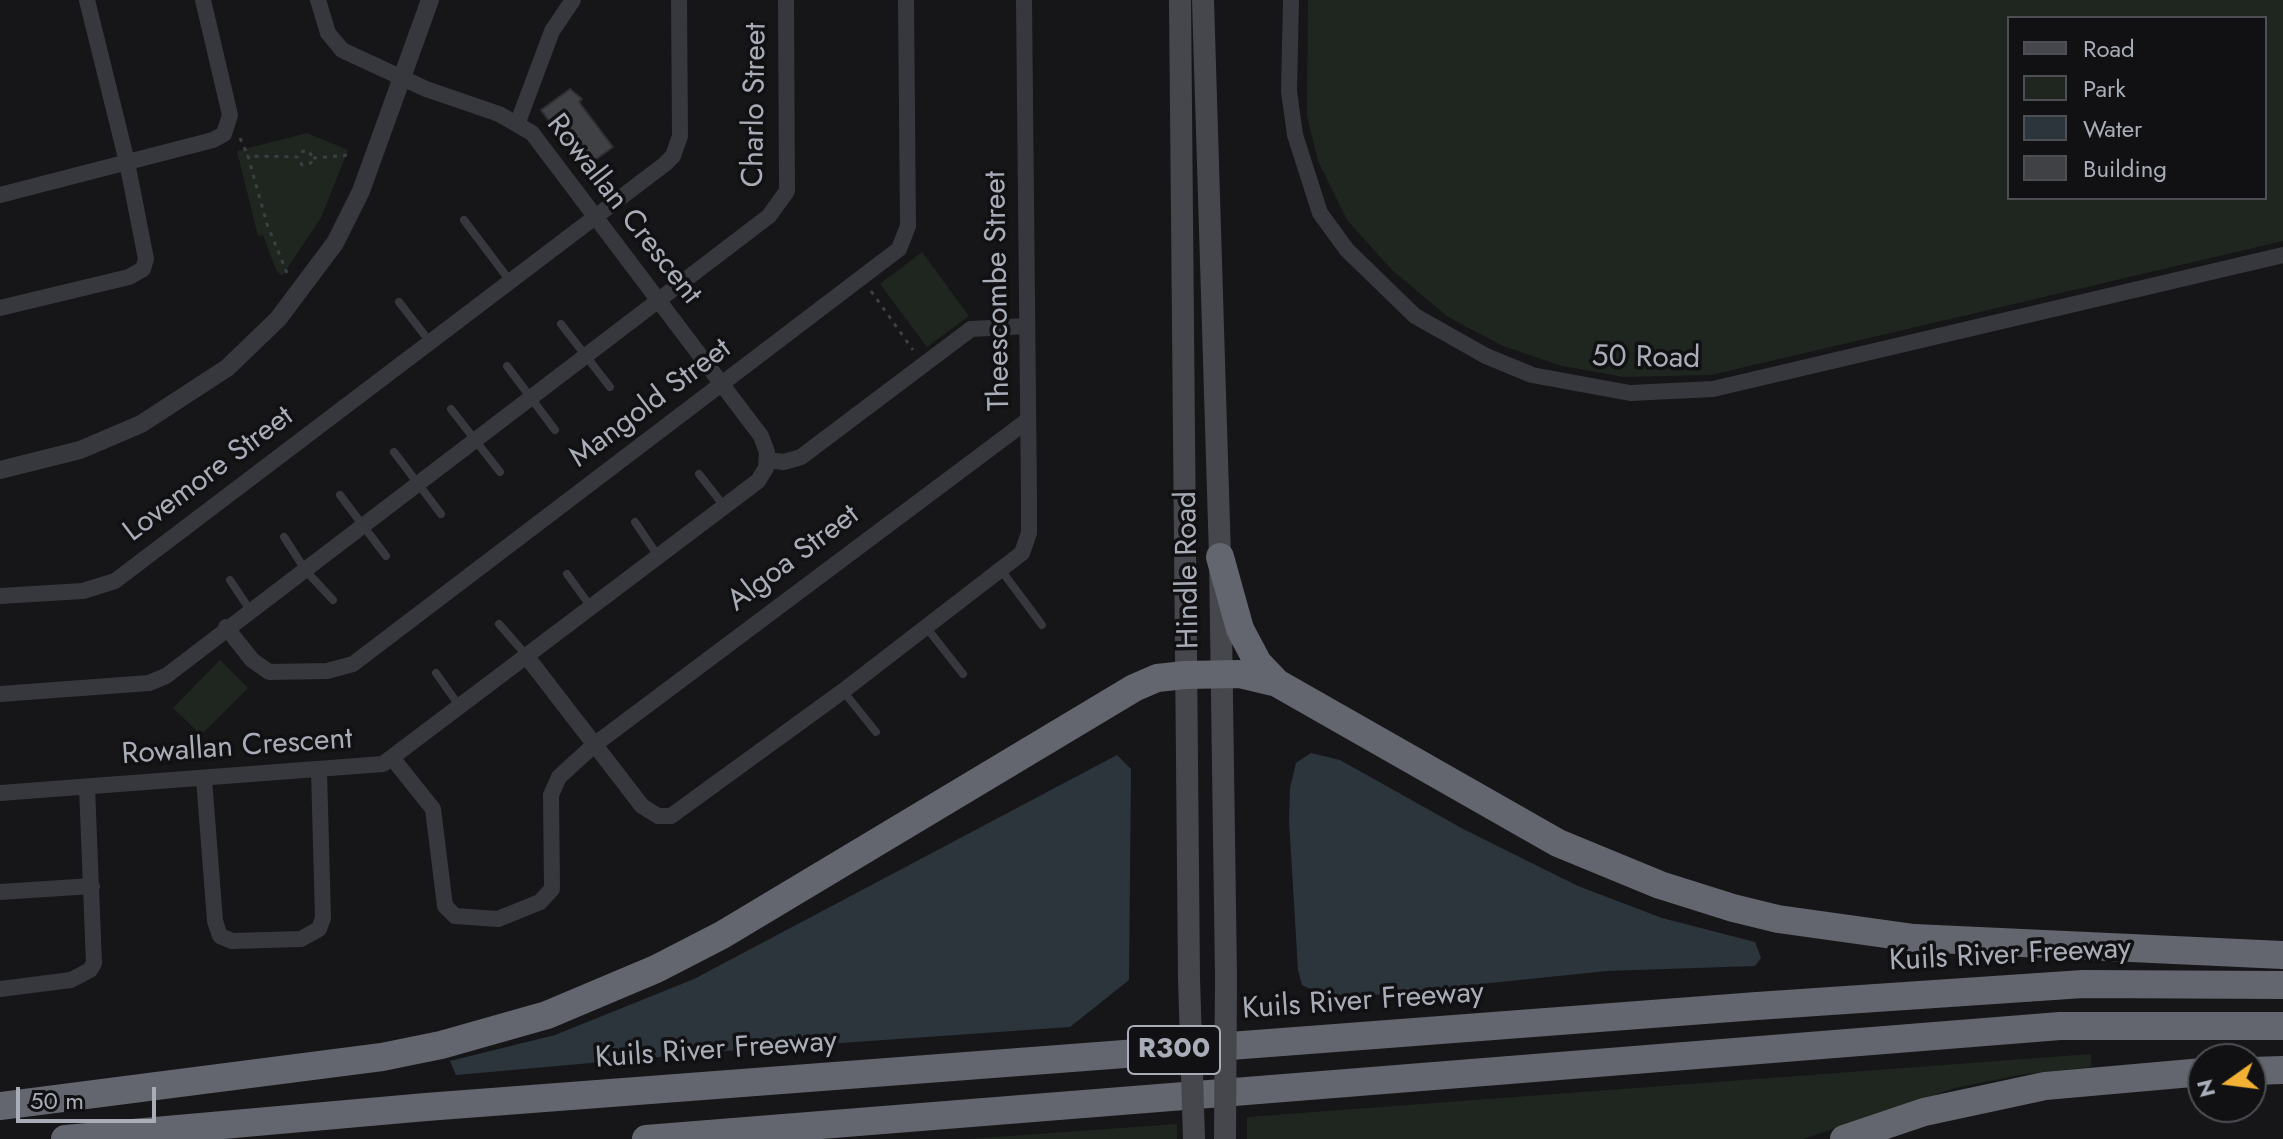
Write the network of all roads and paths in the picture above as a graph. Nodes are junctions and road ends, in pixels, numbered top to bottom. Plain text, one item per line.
1 (87, 0) edge
2 (203, 0) edge
3 (318, 0) edge
4 (430, 0) edge
5 (573, 0) edge
6 (679, 0) edge
7 (786, 0) edge
8 (906, 0) edge
9 (1024, 0) edge
10 (1180, 0) edge
11 (1203, 0) edge
12 (1291, 0) edge
13 (403, 77) junction
14 (518, 122) junction
15 (351, 155) dead end
16 (297, 157) junction
17 (313, 158) junction
18 (127, 162) junction
19 (0, 195) edge
20 (595, 216) junction
21 (464, 220) dead end
22 (2283, 255) edge
23 (287, 273) dead end
24 (510, 281) junction
25 (866, 284) dead end
26 (659, 301) junction
27 (399, 302) dead end
28 (0, 308) edge
29 (561, 324) dead end
30 (1027, 326) junction
31 (430, 342) junction
32 (587, 356) junction
33 (919, 359) dead end
34 (507, 366) dead end
35 (722, 385) junction
36 (610, 387) dead end
37 (531, 399) junction
38 (451, 409) dead end
39 (1028, 420) junction
40 (555, 430) dead end
41 (475, 440) junction
42 (394, 452) dead end
43 (767, 460) junction
44 (0, 470) edge
45 (500, 472) dead end
46 (699, 474) dead end
47 (418, 484) junction
48 (340, 495) dead end
49 (724, 507) junction
50 (441, 514) dead end
51 (635, 522) dead end
52 (363, 525) junction
53 (284, 537) dead end
54 (386, 556) dead end
55 (659, 557) junction
56 (1220, 557) junction
57 (1001, 570) junction
58 (306, 571) junction
59 (567, 574) dead end
60 (230, 580) dead end
61 (0, 596) edge
62 (333, 600) dead end
63 (591, 608) junction
64 (250, 610) junction
65 (499, 624) dead end
66 (1042, 625) dead end
67 (226, 627) junction
68 (926, 627) junction
69 (527, 657) junction
70 (436, 673) dead end
71 (963, 674) dead end
72 (1221, 674) junction
73 (1185, 675) junction
74 (1277, 683) junction
75 (843, 691) junction
76 (0, 694) edge
77 (460, 708) junction
78 (876, 732) dead end
79 (594, 745) junction
80 (393, 759) junction
81 (319, 771) junction
82 (204, 779) junction
83 (87, 787) junction
84 (0, 793) edge
85 (92, 886) junction
86 (0, 892) edge
87 (2283, 955) edge
88 (2283, 985) edge
89 (0, 989) edge
90 (2283, 1026) edge
91 (2187, 1073) edge
92 (0, 1106) edge
93 (65, 1139) edge
94 (646, 1139) edge
95 (1194, 1139) edge
96 (1225, 1139) edge
97 (1844, 1139) edge

1 - 18 street
2 - 18 street
3 - 13 street, Rowallan Crescent
4 - 13 street
5 - 14 street
6 - 20 street, Lovemore Street
7 - 26 street, Charlo Street
8 - 35 street, Mangold Street
9 - 30 street, Theescombe Street
10 - 73 main road, Hindle Road
11 - 56 main road, Hindle Road
12 - 22 street, 50 Road
13 - 14 street, Rowallan Crescent
13 - 44 street
14 - 20 street, Rowallan Crescent
15 - 17 path
16 - 17 path
16 - 17 path
16 - 23 path
18 - 19 street
18 - 28 street
20 - 24 street, Lovemore Street
20 - 26 street, Rowallan Crescent
21 - 24 lane
24 - 31 street, Lovemore Street
25 - 33 path
26 - 32 street, Charlo Street
26 - 35 street, Rowallan Crescent
27 - 31 lane
29 - 32 lane
30 - 39 street, Theescombe Street
30 - 43 street
31 - 61 street, Lovemore Street
32 - 36 lane
32 - 37 street, Charlo Street
34 - 37 lane
35 - 43 street, Rowallan Crescent
35 - 67 street, Mangold Street
37 - 40 lane
37 - 41 street, Charlo Street
38 - 41 lane
39 - 57 street, Theescombe Street
39 - 79 street, Algoa Street
41 - 45 lane
41 - 47 street, Charlo Street
42 - 47 lane
43 - 49 street, Rowallan Crescent
46 - 49 lane
47 - 50 lane
47 - 52 street, Charlo Street
48 - 52 lane
49 - 55 street, Rowallan Crescent
51 - 55 lane
52 - 54 lane
52 - 58 street, Charlo Street
53 - 58 lane
55 - 63 street, Rowallan Crescent
56 - 72 main road, Hindle Road
56 - 74 highway
57 - 66 lane
57 - 68 street, Theescombe Street
58 - 62 lane
58 - 64 street, Charlo Street
59 - 63 lane
60 - 64 lane
63 - 69 street, Rowallan Crescent
64 - 67 street, Charlo Street
65 - 69 lane
67 - 76 street, Charlo Street
68 - 71 lane
68 - 75 street, Theescombe Street
69 - 77 street, Rowallan Crescent
69 - 79 street, Theescombe Street
70 - 77 lane
72 - 73 highway
72 - 74 highway
72 - 96 main road, Hindle Road, bridge
73 - 92 highway
73 - 95 main road, Hindle Road, bridge
74 - 87 highway
75 - 78 lane
75 - 79 street, Theescombe Street
77 - 80 street, Rowallan Crescent
79 - 80 street, Algoa Street
80 - 81 street, Rowallan Crescent
81 - 82 street, Rowallan Crescent
81 - 82 street
82 - 83 street, Rowallan Crescent
83 - 84 street, Rowallan Crescent
83 - 85 street
85 - 86 street
85 - 89 street
88 - 93 highway, Kuils River Freeway / R300
90 - 94 highway, R300
91 - 97 highway

